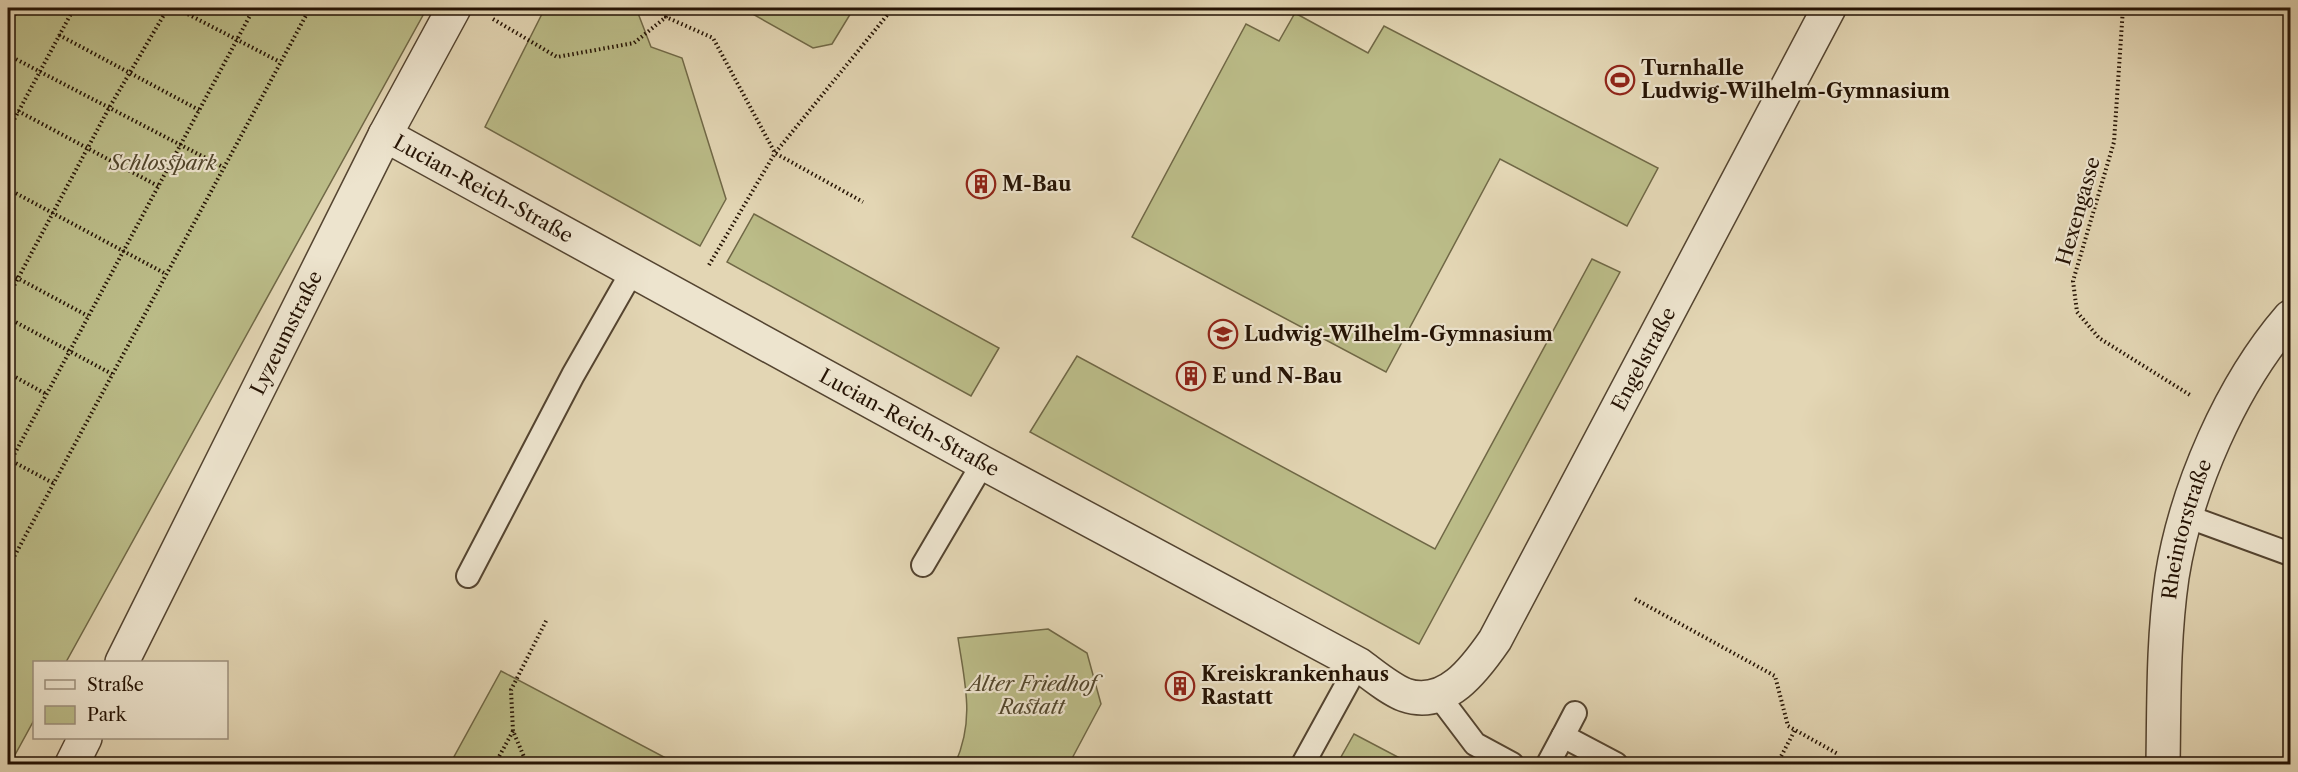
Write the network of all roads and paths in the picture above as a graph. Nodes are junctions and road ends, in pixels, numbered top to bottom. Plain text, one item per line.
1 (18, 8) edge
2 (74, 8) edge
3 (168, 8) edge
4 (176, 8) edge
5 (254, 8) edge
6 (310, 8) edge
7 (671, 8) edge
8 (893, 8) edge
9 (1829, 8) edge
10 (2123, 8) edge
11 (469, 10) edge
12 (666, 17) junction
13 (8, 27) edge
14 (59, 35) junction
15 (237, 39) junction
16 (8, 56) edge
17 (280, 62) junction
18 (39, 72) junction
19 (129, 72) junction
20 (109, 108) junction
21 (199, 110) junction
22 (18, 111) junction
23 (8, 131) edge
24 (385, 135) junction
25 (180, 146) junction
26 (88, 148) junction
27 (775, 153) junction
28 (223, 167) junction
29 (158, 186) junction
30 (8, 189) edge
31 (863, 202) dead end
32 (53, 213) junction
33 (123, 251) junction
34 (633, 270) junction
35 (8, 273) edge
36 (166, 273) junction
37 (17, 278) junction
38 (8, 297) edge
39 (688, 301) junction
40 (88, 316) junction
41 (2290, 317) edge
42 (8, 318) edge
43 (69, 351) junction
44 (8, 373) edge
45 (112, 374) junction
46 (46, 394) junction
47 (2226, 418) junction
48 (9, 460) edge
49 (983, 463) junction
50 (8, 466) edge
51 (53, 483) junction
52 (2186, 516) junction
53 (2290, 554) edge
54 (923, 565) dead end
55 (8, 568) edge
56 (468, 576) dead end
57 (1635, 599) dead end
58 (547, 620) dead end
59 (123, 661) edge
60 (1358, 664) junction
61 (1438, 695) junction
62 (1575, 713) dead end
63 (1795, 730) junction
64 (513, 731) junction
65 (1563, 736) junction
66 (85, 739) edge
67 (1838, 754) dead end
68 (72, 765) edge
69 (495, 765) edge
70 (527, 765) edge
71 (1303, 765) edge
72 (1512, 765) edge
73 (1548, 765) edge
74 (1616, 765) edge
75 (1777, 765) edge
76 (2163, 765) edge

1 - 13 path
2 - 14 path
3 - 19 path
4 - 15 path
5 - 15 path
6 - 17 path
7 - 12 path
8 - 27 path
9 - 61 street, Engelstraße
10 - 47 path, Hexengasse
11 - 12 path
11 - 24 street, Lyzeumstraße
12 - 27 path
14 - 18 path
14 - 19 path
15 - 17 path
15 - 21 path
16 - 18 path
17 - 28 path
18 - 20 path
18 - 22 path
19 - 20 path
19 - 21 path
20 - 25 path
20 - 26 path
21 - 25 path
22 - 23 path
22 - 26 path
24 - 34 street, Lucian-Reich-Straße
24 - 59 street, Lyzeumstraße
25 - 28 path
25 - 29 path
26 - 29 path
26 - 32 path
27 - 31 path
27 - 39 path
28 - 36 path
29 - 33 path
30 - 32 path
32 - 33 path
32 - 37 path
33 - 36 path
33 - 40 path
34 - 39 street, Lucian-Reich-Straße
34 - 56 lane
35 - 37 path
36 - 45 path
37 - 38 path
37 - 40 path
39 - 49 street, Lucian-Reich-Straße
40 - 43 path
41 - 47 street, Rheintorstraße
42 - 43 path
43 - 45 path
43 - 46 path
44 - 46 path
45 - 51 path
46 - 48 path
47 - 52 street, Rheintorstraße
48 - 50 path
48 - 51 path
49 - 54 lane
49 - 60 street, Lucian-Reich-Straße
51 - 55 path
52 - 53 lane
52 - 76 street, Rheintorstraße
57 - 63 path
58 - 64 path
60 - 61 street, Lucian-Reich-Straße
60 - 71 lane
61 - 72 lane
62 - 65 lane
63 - 67 path
63 - 75 path
64 - 69 path
64 - 70 path
65 - 73 lane
65 - 74 lane
66 - 68 street

